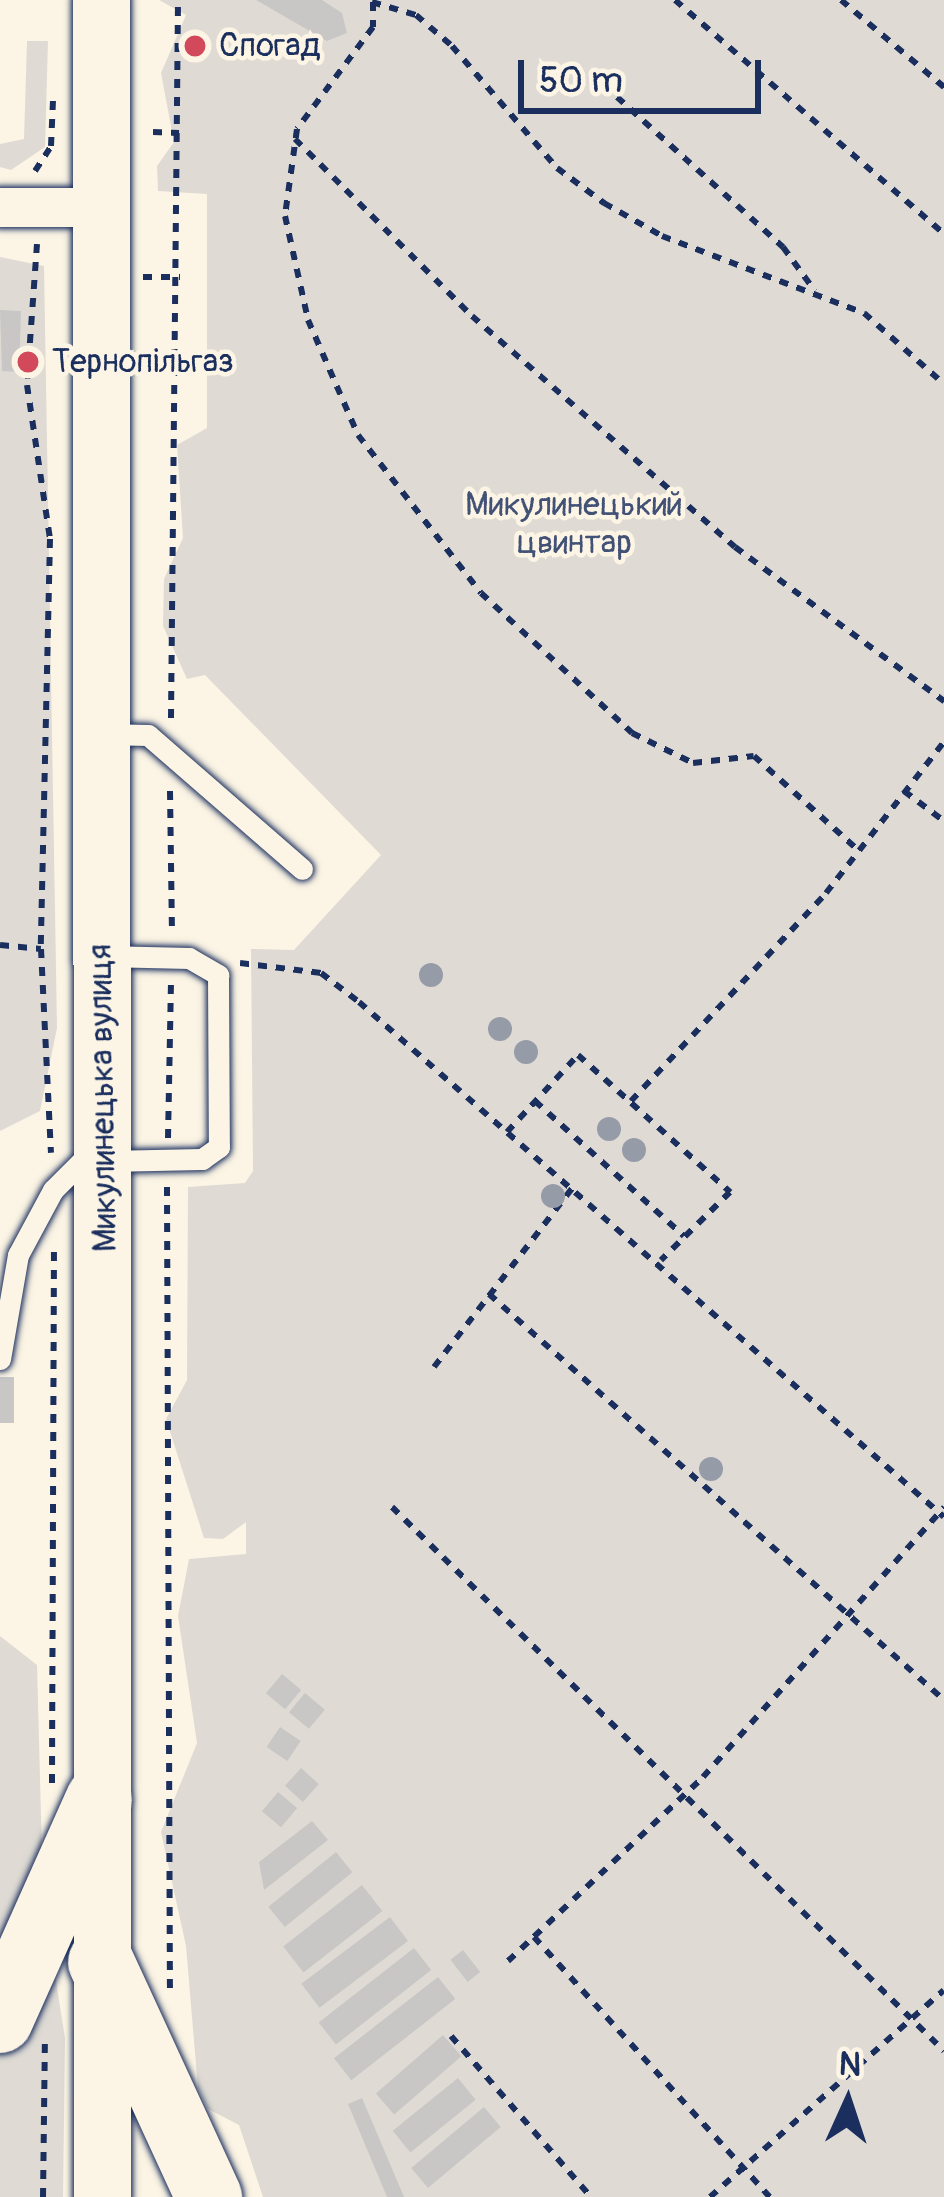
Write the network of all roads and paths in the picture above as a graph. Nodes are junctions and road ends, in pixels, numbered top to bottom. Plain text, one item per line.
1 (101, 0) edge
2 (178, 0) edge
3 (675, 0) edge
4 (842, 0) edge
5 (371, 1) edge
6 (944, 87) edge
7 (53, 96) dead end
8 (616, 97) dead end
9 (153, 132) dead end
10 (179, 133) junction
11 (295, 139) junction
12 (18, 207) edge
13 (98, 207) junction
14 (944, 234) edge
15 (143, 277) dead end
16 (179, 277) junction
17 (39, 278) junction
18 (49, 278) dead end
19 (817, 292) junction
20 (944, 384) edge
21 (944, 701) edge
22 (98, 734) junction
23 (944, 742) edge
24 (170, 757) junction
25 (904, 791) junction
26 (944, 821) edge
27 (857, 849) junction
28 (302, 869) dead end
29 (0, 945) edge
30 (41, 949) junction
31 (100, 956) junction
32 (180, 957) junction
33 (535, 1101) junction
34 (631, 1101) junction
35 (507, 1132) junction
36 (106, 1149) junction
37 (167, 1159) junction
38 (573, 1187) junction
39 (53, 1190) junction
40 (685, 1237) junction
41 (661, 1260) junction
42 (489, 1294) junction
43 (0, 1359) edge
44 (434, 1367) dead end
45 (392, 1507) dead end
46 (942, 1512) edge
47 (846, 1615) junction
48 (944, 1700) edge
49 (684, 1794) junction
50 (76, 1796) junction
51 (534, 1936) junction
52 (508, 1961) dead end
53 (101, 1962) junction
54 (944, 1990) edge
55 (171, 2008) dead end
56 (15, 2011) edge
57 (914, 2018) junction
58 (451, 2036) dead end
59 (944, 2051) edge
60 (740, 2168) junction
61 (43, 2197) edge
62 (102, 2197) edge
63 (209, 2197) edge
64 (591, 2197) edge
65 (710, 2197) edge
66 (770, 2197) edge

1 - 13 main road, Микулинецька вулиця
2 - 10 path
3 - 14 path
4 - 6 path
5 - 11 path
5 - 19 path
7 - 12 path
8 - 19 path
9 - 10 path
10 - 16 path
11 - 21 path
11 - 27 path
12 - 13 street
12 - 17 path
13 - 22 main road, Микулинецька вулиця
15 - 16 path
16 - 24 path
17 - 18 path
17 - 30 path
19 - 20 path
22 - 24 lane
22 - 31 main road, Микулинецька вулиця
23 - 25 path
24 - 28 lane
24 - 32 path
25 - 26 path
25 - 27 path
27 - 34 path
29 - 30 path
30 - 39 path
31 - 32 lane
31 - 36 main road, Микулинецька вулиця
32 - 35 path
32 - 37 path
32 - 37 lane
33 - 34 path
33 - 35 path
33 - 40 path
34 - 40 path
35 - 38 path
36 - 37 lane
36 - 39 lane
36 - 50 main road, Микулинецька вулиця
37 - 55 path
38 - 41 path
38 - 42 path
39 - 43 lane
39 - 50 path
40 - 41 path
41 - 46 path
42 - 44 path
42 - 47 path
45 - 49 path
46 - 47 path
47 - 48 path
47 - 49 path
49 - 51 path
49 - 57 path
50 - 53 main road, Микулинецька вулиця
50 - 56 highway
51 - 52 path
51 - 60 path
53 - 62 main road, Микулинецька вулиця
53 - 63 highway
54 - 57 path
56 - 61 path
57 - 59 path
57 - 60 path
58 - 64 path
60 - 65 path
60 - 66 path

